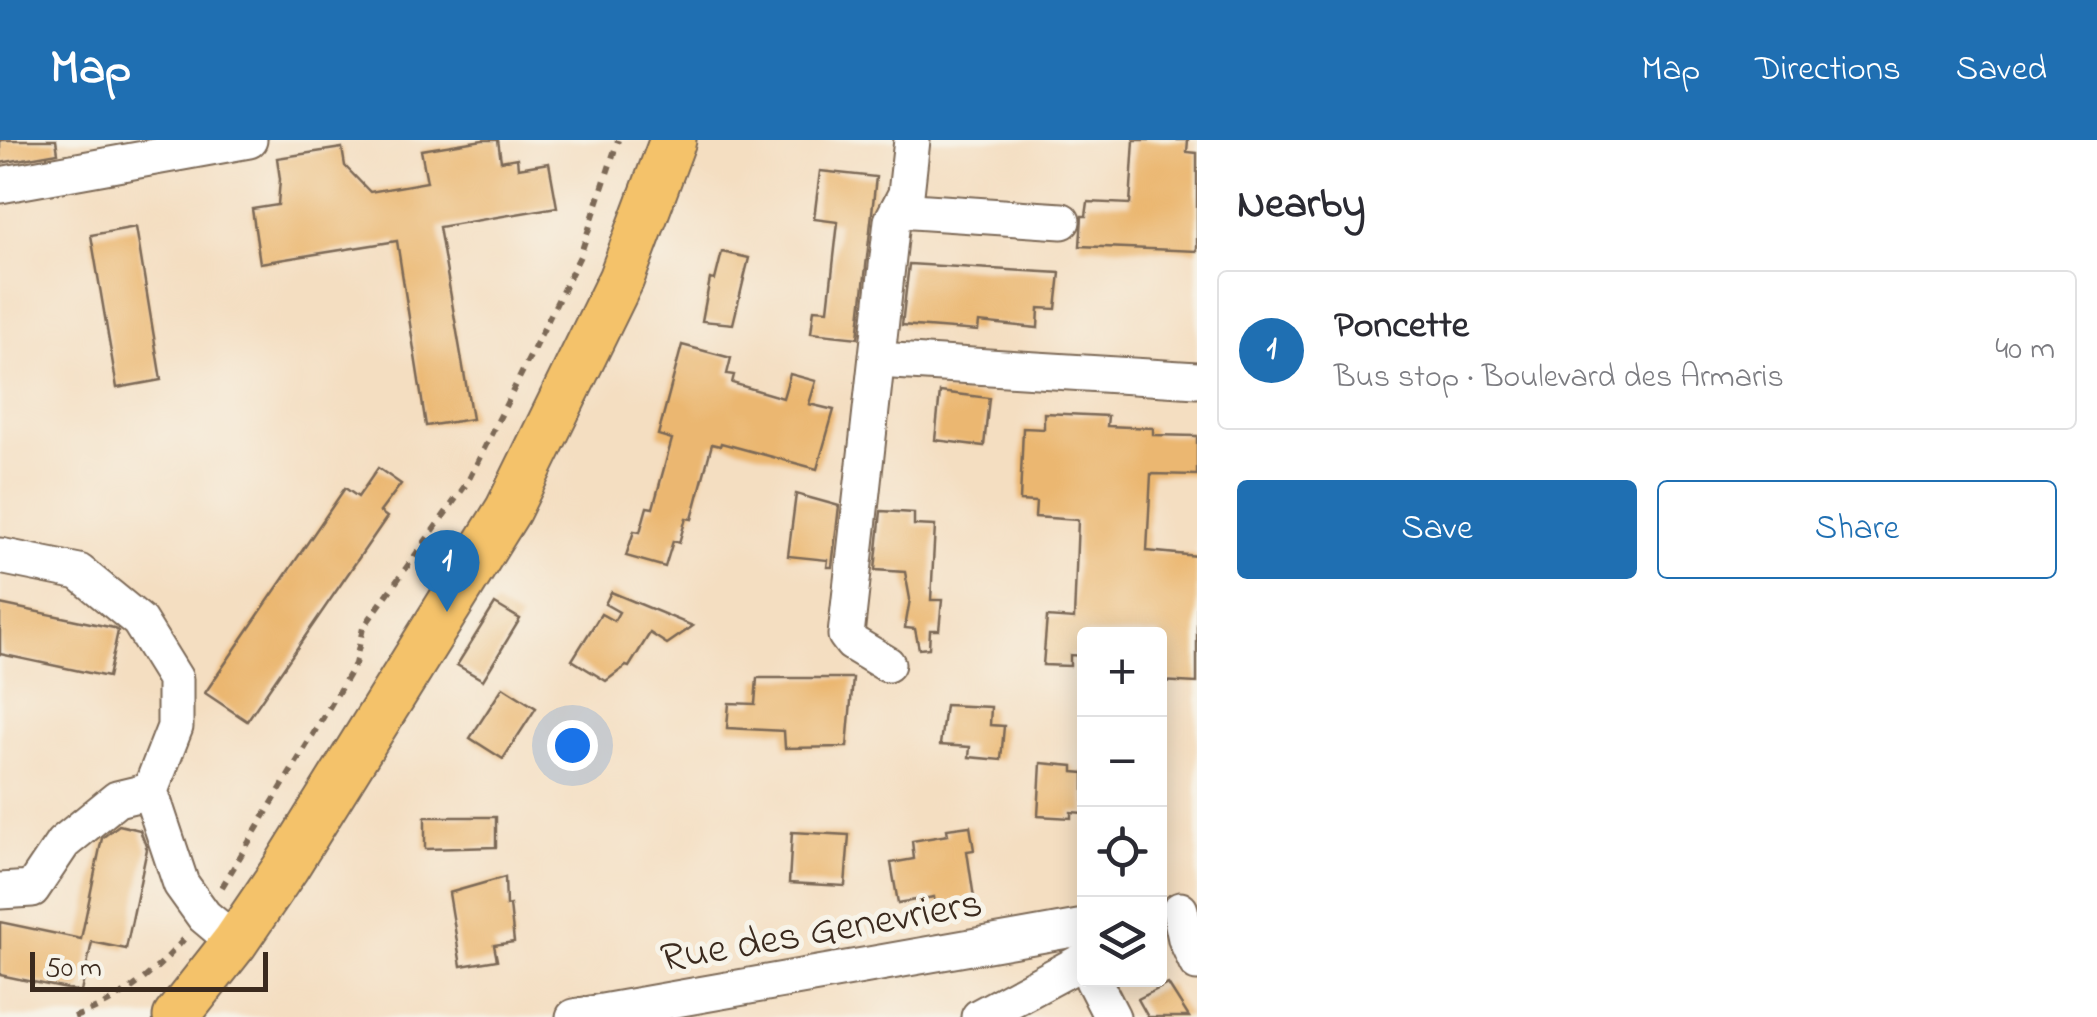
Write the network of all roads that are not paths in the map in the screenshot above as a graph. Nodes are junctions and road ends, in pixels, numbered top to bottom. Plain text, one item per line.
1 (249, 140) edge
2 (674, 140) edge
3 (912, 140) edge
4 (0, 185) edge
5 (898, 210) junction
6 (1062, 221) dead end
7 (878, 360) junction
8 (1197, 380) edge
9 (0, 556) edge
10 (887, 664) dead end
11 (150, 791) junction
12 (0, 892) edge
13 (1179, 911) edge
14 (220, 929) junction
15 (1077, 953) edge
16 (1077, 956) edge
17 (1197, 963) edge
18 (1099, 987) edge
19 (637, 1012) edge
20 (176, 1017) edge
21 (574, 1017) edge
22 (978, 1017) edge
23 (1112, 1017) edge

1 - 4 street
2 - 14 main road
3 - 5 street
5 - 6 street
5 - 7 street
7 - 8 street
7 - 10 street
9 - 11 street
11 - 12 street
11 - 14 street
13 - 17 street
14 - 20 main road
15 - 19 street, Rue des Genevriers
16 - 22 street
18 - 23 street
19 - 21 street, Rue des Genevriers

